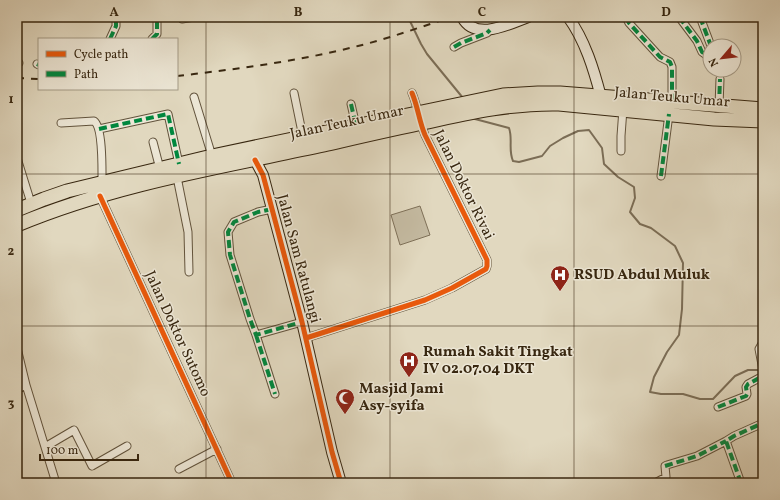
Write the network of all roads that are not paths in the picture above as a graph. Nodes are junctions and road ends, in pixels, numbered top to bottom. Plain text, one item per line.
1 (116, 17) edge
2 (157, 17) edge
3 (182, 17) edge
4 (194, 17) edge
5 (462, 17) edge
6 (528, 17) edge
7 (568, 17) edge
8 (626, 17) edge
9 (679, 17) edge
10 (700, 17) edge
11 (470, 22) edge
12 (490, 30) junction
13 (110, 38) edge
14 (153, 38) edge
15 (708, 38) edge
16 (454, 46) dead end
17 (702, 52) edge
18 (720, 79) dead end
19 (294, 93) dead end
20 (412, 93) dead end
21 (601, 96) junction
22 (194, 97) dead end
23 (350, 104) dead end
24 (719, 106) junction
25 (670, 108) junction
26 (623, 109) junction
27 (763, 109) edge
28 (419, 118) junction
29 (763, 121) edge
30 (61, 122) dead end
31 (356, 126) junction
32 (99, 128) junction
33 (309, 140) junction
34 (153, 142) dead end
35 (621, 151) dead end
36 (268, 154) junction
37 (212, 156) junction
38 (17, 158) edge
39 (160, 169) junction
40 (178, 170) junction
41 (661, 176) dead end
42 (102, 183) junction
43 (100, 196) junction
44 (31, 203) junction
45 (272, 209) junction
46 (17, 210) edge
47 (17, 224) edge
48 (189, 272) dead end
49 (302, 322) junction
50 (256, 335) junction
51 (306, 338) junction
52 (763, 342) edge
53 (17, 348) edge
54 (762, 367) edge
55 (763, 376) edge
56 (26, 385) junction
57 (17, 389) edge
58 (275, 394) dead end
59 (718, 407) dead end
60 (763, 423) edge
61 (726, 441) junction
62 (127, 446) dead end
63 (45, 447) junction
64 (217, 449) junction
65 (179, 469) dead end
66 (56, 483) edge
67 (232, 483) edge
68 (341, 483) edge
69 (655, 483) edge
70 (741, 483) edge

1 - 13 street
2 - 14 street
3 - 4 street
5 - 11 street
6 - 12 street
7 - 21 street
8 - 25 street
9 - 17 street
10 - 15 street
11 - 12 street
12 - 16 street
18 - 24 street
19 - 33 street
20 - 28 street, Jalan Doktor Rivai
21 - 25 highway, Jalan Teuku Umar
21 - 28 highway, Jalan Teuku Umar
22 - 37 street
23 - 31 street
24 - 25 highway, Jalan Teuku Umar
24 - 27 highway, Jalan Teuku Umar
25 - 26 highway, Jalan Teuku Umar
25 - 29 highway, Jalan Teuku Umar
25 - 41 street
26 - 28 highway, Jalan Teuku Umar
26 - 35 street
28 - 31 highway, Jalan Teuku Umar
28 - 33 highway, Jalan Teuku Umar
28 - 51 street, Jalan Doktor Rivai
30 - 32 street
31 - 33 highway, Jalan Teuku Umar
32 - 40 street
32 - 42 street
33 - 36 highway, Jalan Teuku Umar
34 - 39 street
36 - 37 highway, Jalan Teuku Umar
36 - 40 highway, Jalan Teuku Umar
36 - 45 street, Jalan Sam Ratulangi
37 - 40 highway, Jalan Teuku Umar
38 - 44 street
39 - 40 highway, Jalan Teuku Umar
39 - 42 highway, Jalan Teuku Umar
40 - 43 highway, Jalan Teuku Umar
40 - 48 street
42 - 44 highway, Jalan Teuku Umar
43 - 47 highway, Jalan Teuku Umar
43 - 64 street, Jalan Doktor Sutomo
44 - 46 highway, Jalan Teuku Umar
45 - 49 street, Jalan Sam Ratulangi
45 - 50 street
49 - 50 street
49 - 51 street, Jalan Sam Ratulangi
50 - 58 street
51 - 68 street, Jalan Sam Ratulangi
52 - 54 street
53 - 56 street
55 - 59 street
56 - 57 street
56 - 63 street
60 - 61 street
61 - 69 street
61 - 70 street
62 - 63 street
63 - 66 street
64 - 65 street
64 - 67 street, Jalan Doktor Sutomo

